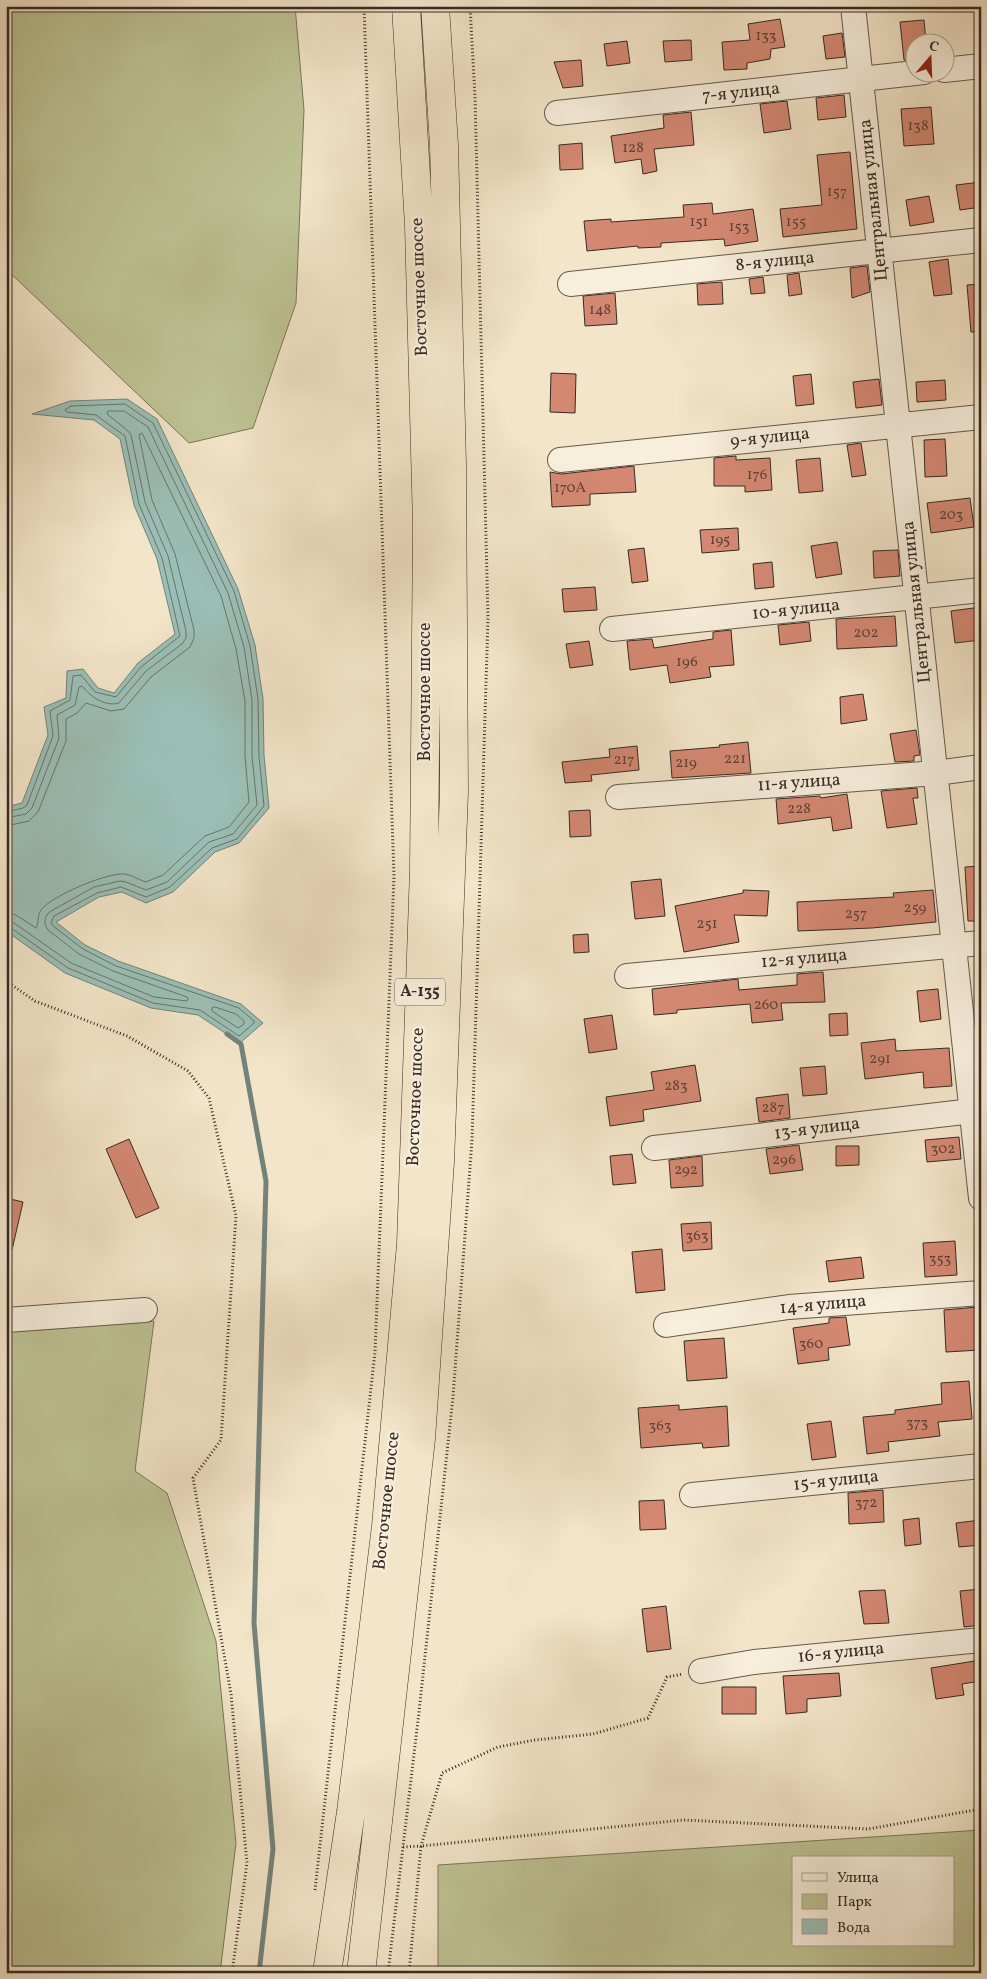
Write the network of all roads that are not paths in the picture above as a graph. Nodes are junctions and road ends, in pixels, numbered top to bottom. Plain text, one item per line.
1 (406, 6) edge
2 (435, 6) edge
3 (853, 6) edge
4 (981, 66) edge
5 (954, 69) edge
6 (904, 75) edge
7 (861, 80) junction
8 (557, 113) dead end
9 (981, 240) edge
10 (880, 252) junction
11 (570, 284) dead end
12 (981, 417) edge
13 (898, 425) junction
14 (560, 460) dead end
15 (981, 590) edge
16 (917, 596) junction
17 (612, 630) dead end
18 (981, 768) edge
19 (936, 772) junction
20 (618, 797) dead end
21 (981, 943) edge
22 (954, 946) junction
23 (627, 976) dead end
24 (976, 1110) edge
25 (654, 1148) dead end
26 (981, 1198) edge
27 (981, 1293) edge
28 (145, 1310) dead end
29 (6, 1320) edge
30 (666, 1325) dead end
31 (981, 1466) edge
32 (692, 1495) dead end
33 (981, 1640) edge
34 (701, 1671) road end
35 (327, 1973) edge
36 (361, 1973) edge

1 - 35 highway, Восточное шоссе / А-135
2 - 36 highway, Восточное шоссе / А-135
3 - 7 street, Центральная улица
4 - 5 street
6 - 7 street, 7-я улица
7 - 8 street, 7-я улица
7 - 10 street, Центральная улица
9 - 10 street, 8-я улица
10 - 11 street, 8-я улица
10 - 13 street, Центральная улица
12 - 13 street, 9-я улица
13 - 14 street, 9-я улица
13 - 16 street, Центральная улица
15 - 16 street, 10-я улица
16 - 17 street, 10-я улица
16 - 19 street, Центральная улица
18 - 19 street, 11-я улица
19 - 20 street, 11-я улица
19 - 22 street, Центральная улица
21 - 22 street, 12-я улица
22 - 23 street, 12-я улица
22 - 24 street, Центральная улица
24 - 25 street, 13-я улица
24 - 26 street, Центральная улица
27 - 30 street, 14-я улица
28 - 29 street
31 - 32 street, 15-я улица
33 - 34 street, 16-я улица

